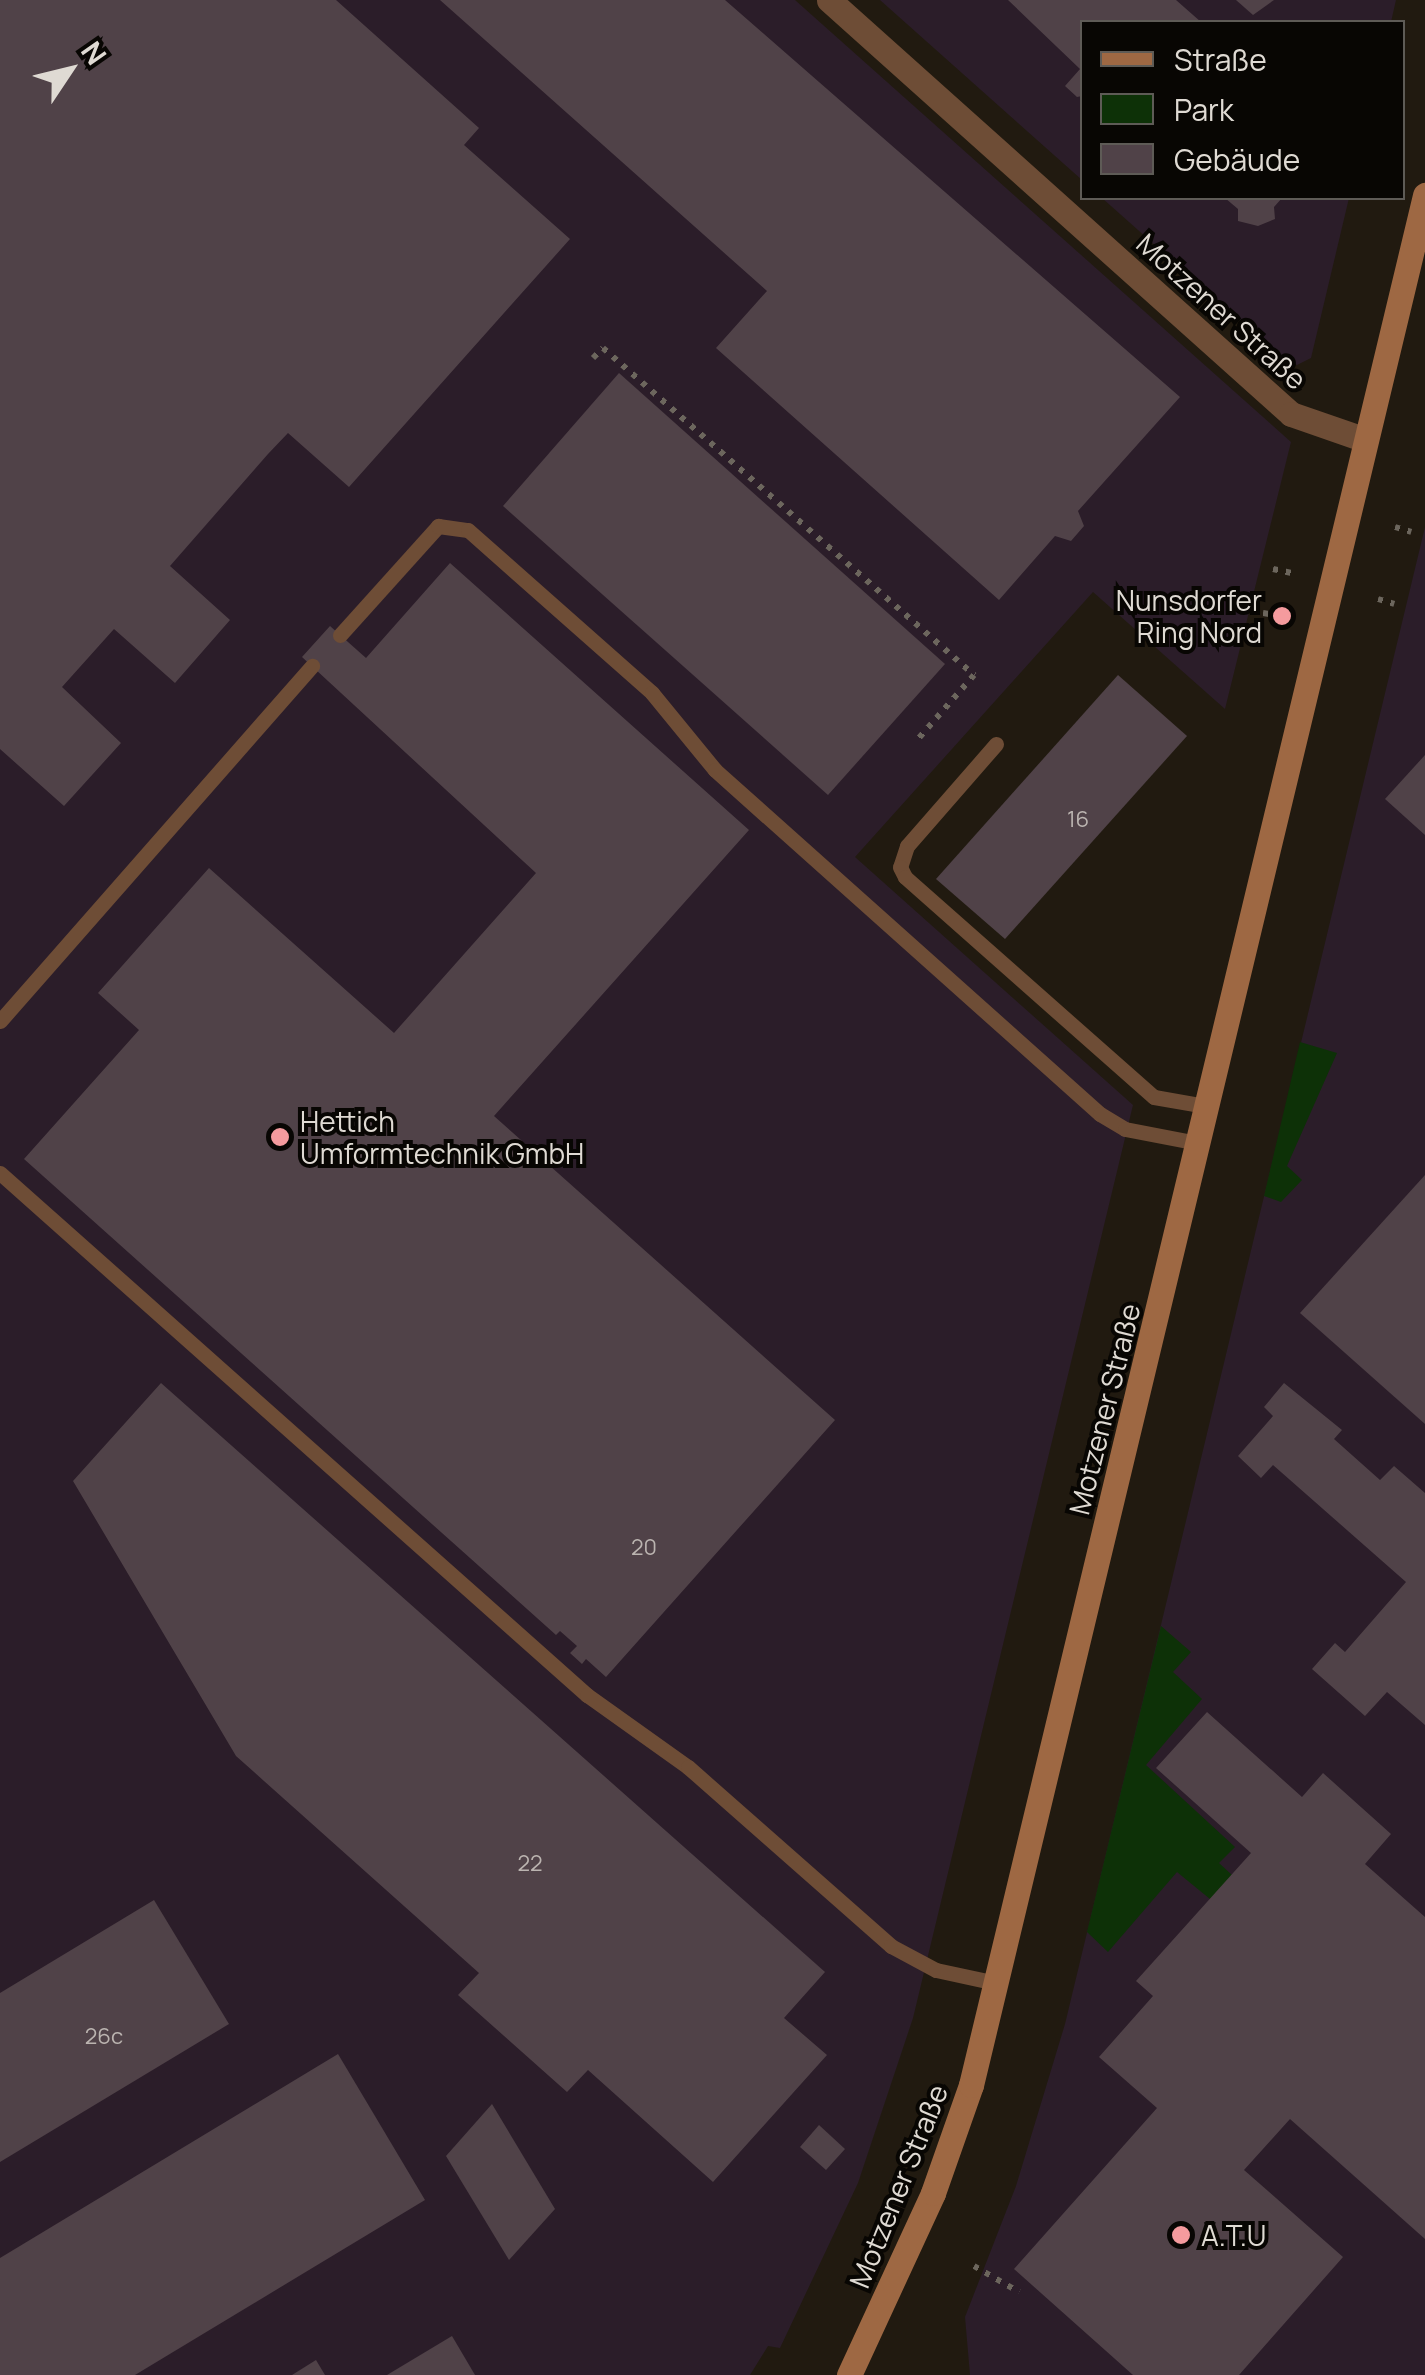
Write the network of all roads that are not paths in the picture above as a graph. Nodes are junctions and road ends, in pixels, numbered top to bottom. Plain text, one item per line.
1 (829, 0) edge
2 (1425, 195) edge
3 (1366, 440) junction
4 (340, 635) dead end
5 (312, 666) dead end
6 (996, 744) dead end
7 (0, 1021) edge
8 (1206, 1106) junction
9 (1198, 1143) junction
10 (0, 1173) edge
11 (996, 1983) junction
12 (849, 2375) edge

1 - 3 street, Motzener Straße
2 - 3 street, Motzener Straße
3 - 8 street, Motzener Straße
4 - 9 lane
5 - 7 lane
6 - 8 lane
8 - 9 street, Motzener Straße
9 - 11 street, Motzener Straße
10 - 11 lane
11 - 12 street, Motzener Straße

